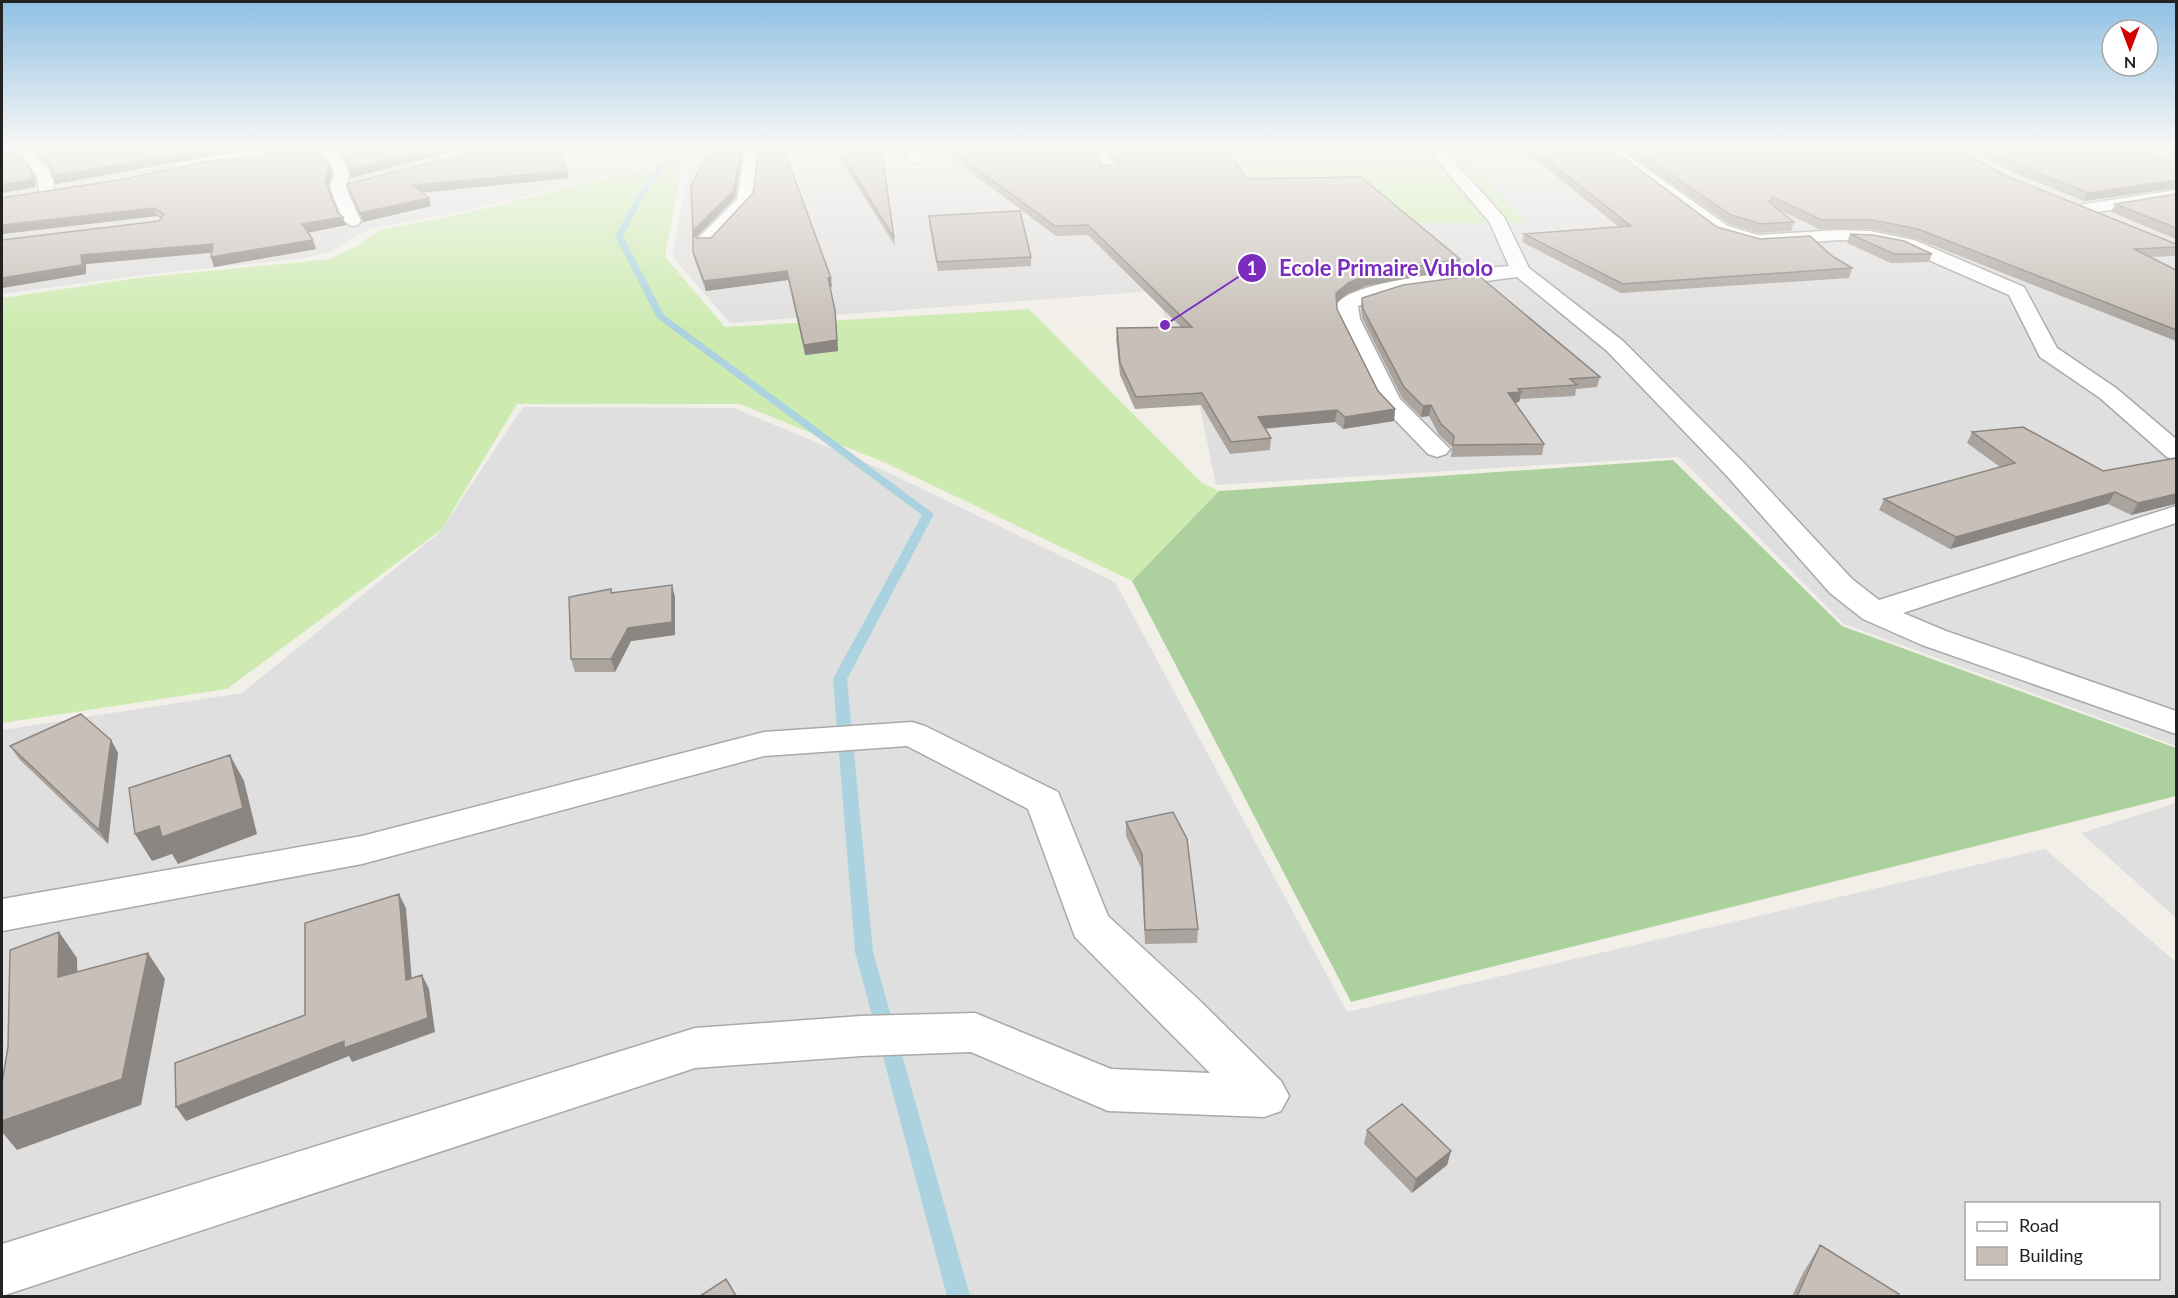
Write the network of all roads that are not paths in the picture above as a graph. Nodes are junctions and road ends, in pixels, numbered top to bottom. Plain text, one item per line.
1 (346, 208) edge
2 (738, 208) edge
3 (1487, 208) edge
4 (1691, 208) edge
5 (2080, 208) edge
6 (2093, 208) edge
7 (2084, 209) junction
8 (352, 221) dead end
9 (2115, 221) edge
10 (705, 241) edge
11 (1521, 271) junction
12 (1437, 448) dead end
13 (2176, 452) edge
14 (2176, 513) edge
15 (1874, 612) junction
16 (2176, 723) edge
17 (2, 915) edge
18 (2, 1271) edge

1 - 8 street
2 - 10 street
3 - 11 street
4 - 13 street
5 - 7 street
6 - 7 street
7 - 9 street
11 - 12 street
11 - 15 street
14 - 15 street
15 - 16 street
17 - 18 street

